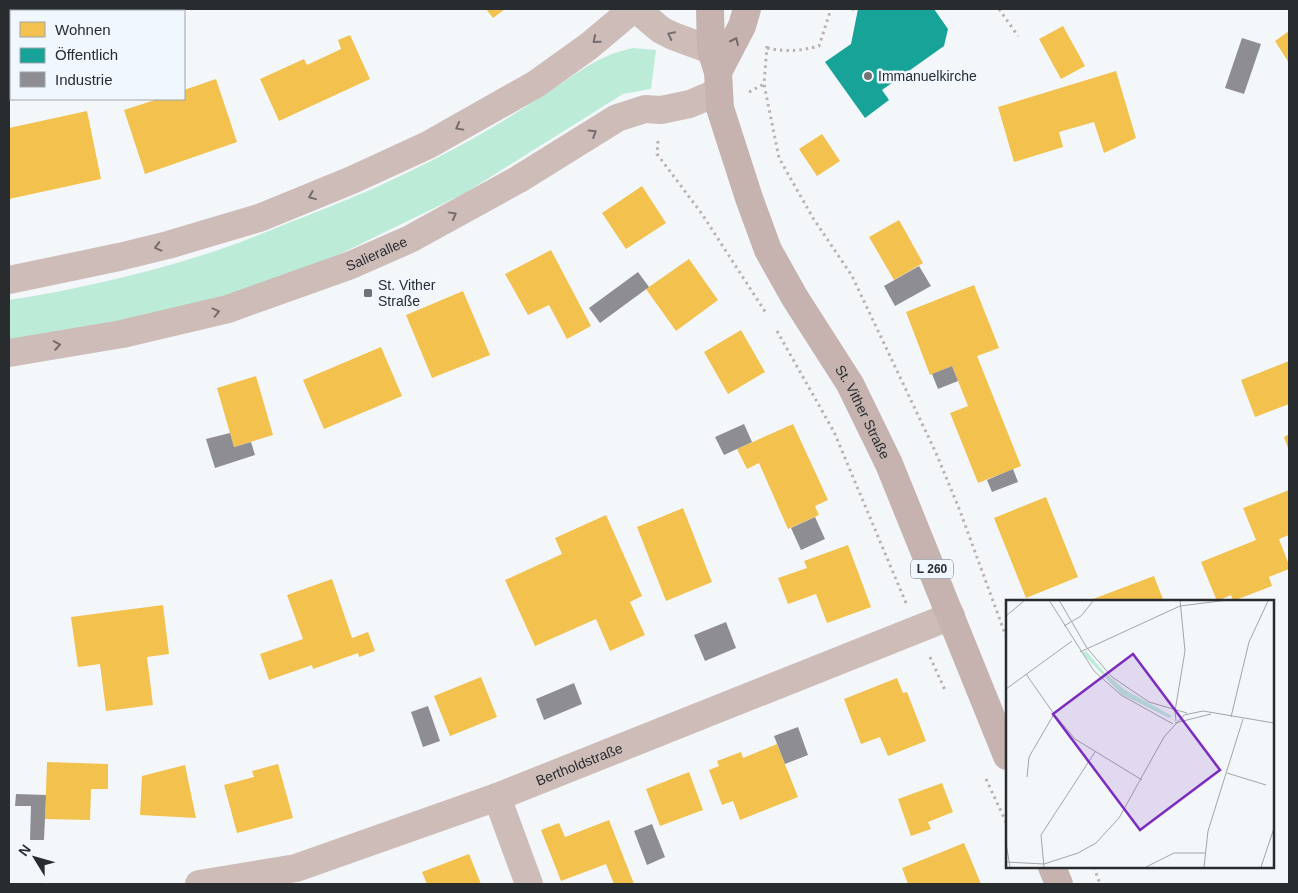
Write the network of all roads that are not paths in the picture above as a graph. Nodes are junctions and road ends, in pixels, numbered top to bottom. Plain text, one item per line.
1 (635, 9) edge
2 (710, 9) edge
3 (746, 9) edge
4 (716, 71) junction
5 (9, 280) edge
6 (9, 353) edge
7 (951, 616) junction
8 (1006, 754) edge
9 (497, 796) junction
10 (1052, 868) edge
11 (199, 884) edge
12 (529, 884) edge
13 (1059, 884) edge

4 -> 1 street
1 -> 5 street
2 - 4 main road, L 260
4 -> 3 main road
6 -> 4 street, Salierallee
4 - 7 main road, St. Vither Straße / L 260
7 - 8 main road, St. Vither Straße / L 260
7 - 9 street, Bertholdstraße
9 - 11 street, Bertholdstraße
9 - 12 street
10 - 13 main road

